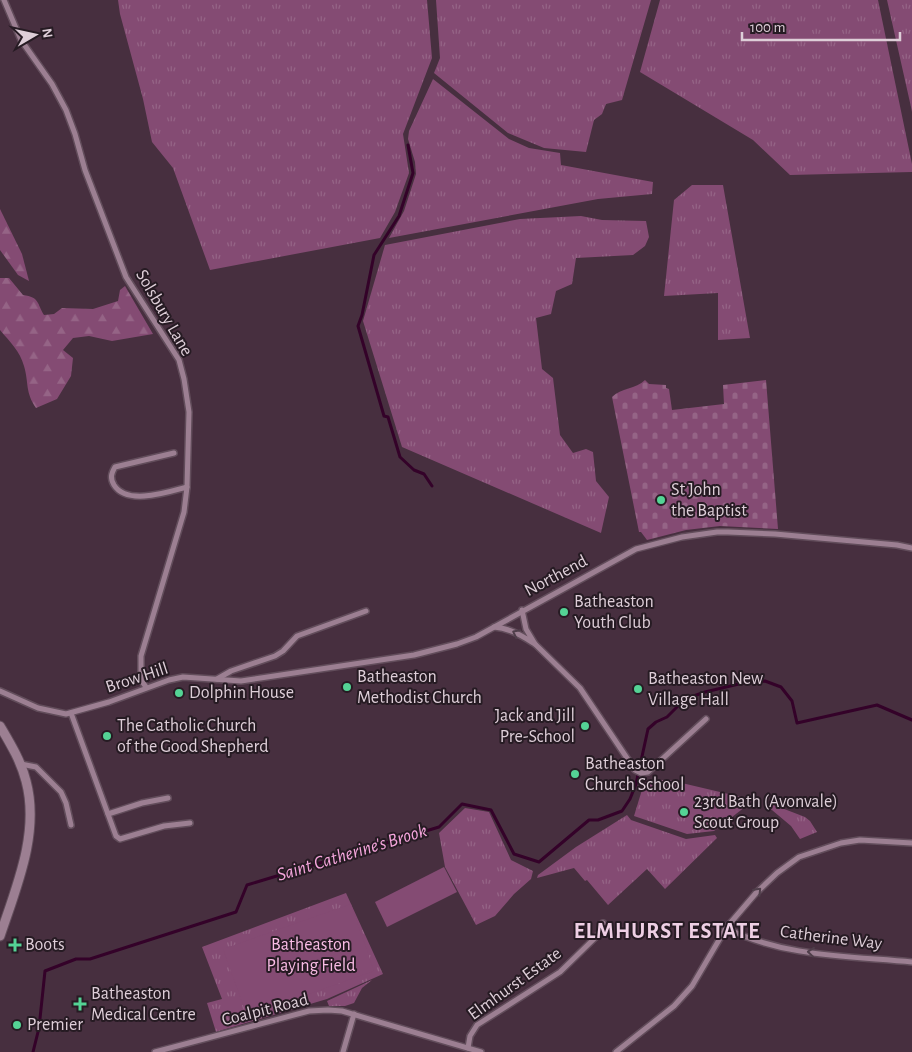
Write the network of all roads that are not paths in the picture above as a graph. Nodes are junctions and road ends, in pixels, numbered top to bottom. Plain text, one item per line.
1 (4, 0) edge
2 (174, 453) dead end
3 (187, 487) junction
4 (912, 548) edge
5 (522, 610) junction
6 (366, 612) dead end
7 (494, 626) junction
8 (535, 644) junction
9 (217, 679) junction
10 (146, 687) junction
11 (0, 690) edge
12 (68, 713) junction
13 (706, 720) dead end
14 (0, 726) edge
15 (21, 764) junction
16 (168, 798) dead end
17 (108, 814) junction
18 (190, 823) dead end
19 (71, 825) dead end
20 (912, 843) edge
21 (603, 923) dead end
22 (726, 928) junction
23 (0, 936) edge
24 (912, 962) edge
25 (354, 1014) junction
26 (468, 1048) junction
27 (154, 1052) edge
28 (343, 1052) edge
29 (481, 1052) edge
30 (616, 1052) edge

1 - 3 street, Solsbury Lane
2 - 3 street
3 - 10 street, Solsbury Lane
4 - 5 street, Northend
5 - 7 street, Northend
5 - 8 street
6 - 9 street
8 -> 7 street
7 - 9 street, Northend
8 - 13 street
9 - 10 street, Brow Hill
10 - 12 street, Brow Hill
11 - 12 street
12 - 17 street
14 - 15 street
15 - 19 street
15 - 23 street
16 - 17 street
17 - 18 street
22 -> 20 street
21 - 26 street, Elmhurst Estate
24 -> 22 street, Catherine Way
22 - 30 street
25 - 26 street, Elmhurst Estate
25 - 27 street, Coalpit Road
25 - 28 street
26 - 29 street, Elmhurst Estate

